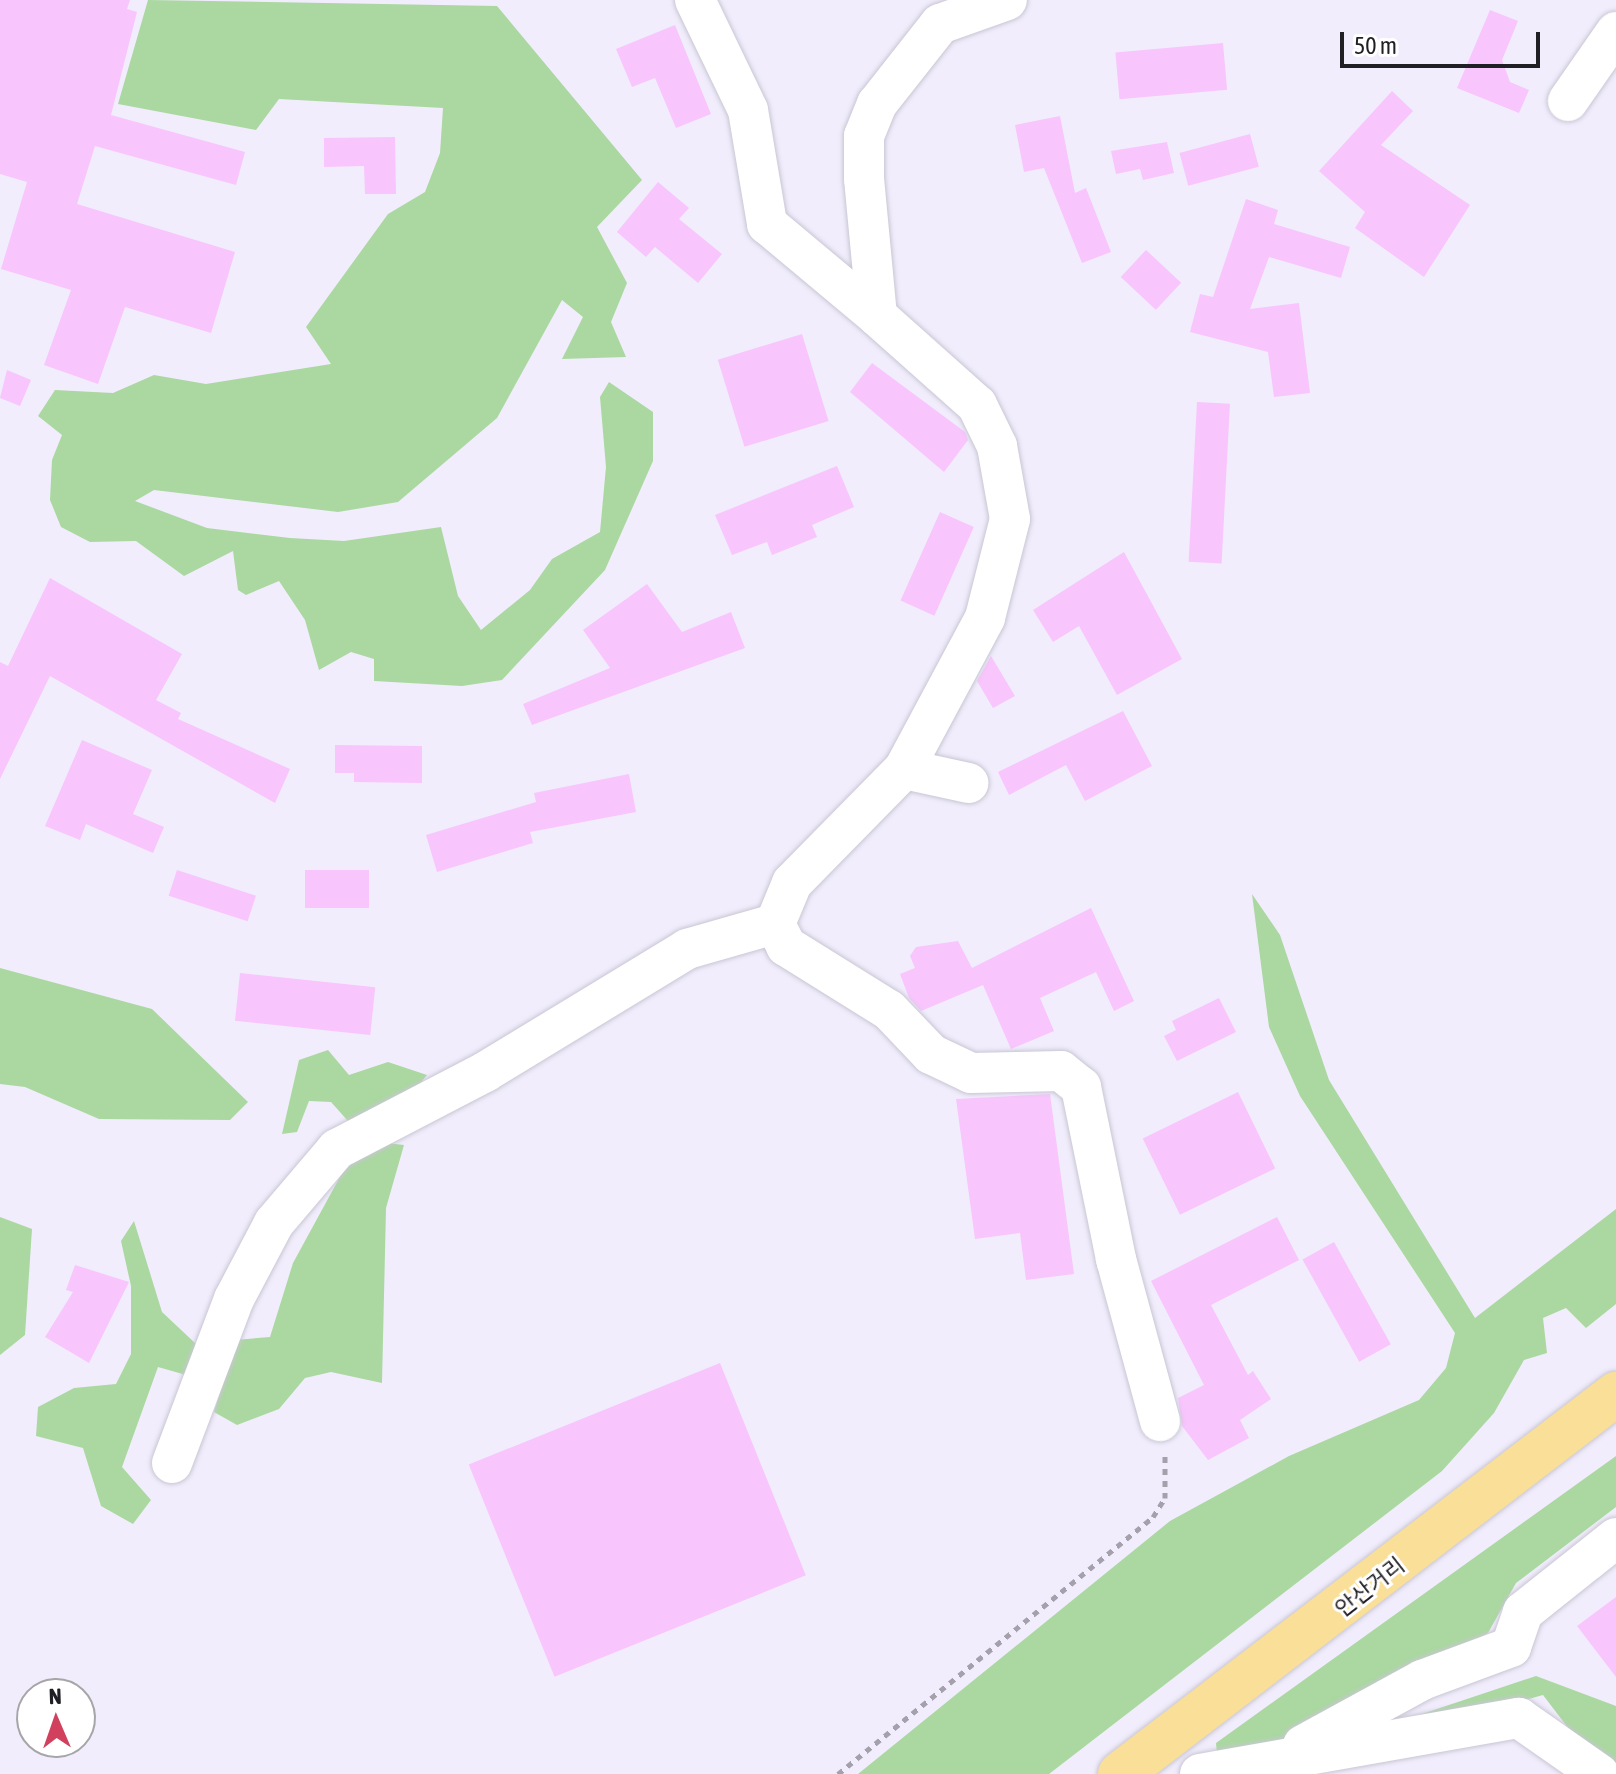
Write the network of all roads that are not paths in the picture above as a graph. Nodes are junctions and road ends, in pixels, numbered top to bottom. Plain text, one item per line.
1 (695, 0) edge
2 (1007, 0) edge
3 (1616, 32) edge
4 (1568, 101) dead end
5 (877, 316) junction
6 (904, 769) junction
7 (968, 783) dead end
8 (775, 924) junction
9 (1616, 1394) edge
10 (1160, 1421) road end
11 (172, 1463) dead end
12 (1616, 1538) edge
13 (1282, 1757) junction
14 (1132, 1765) edge
15 (1187, 1774) edge
16 (1200, 1774) edge
17 (1599, 1774) edge

1 - 5 street
2 - 5 street
3 - 4 street
5 - 6 street
6 - 7 street
6 - 8 street
8 - 10 street
8 - 11 street
9 - 14 main road, 안산거리
12 - 13 street
13 - 16 street
13 - 17 street
14 - 15 street

